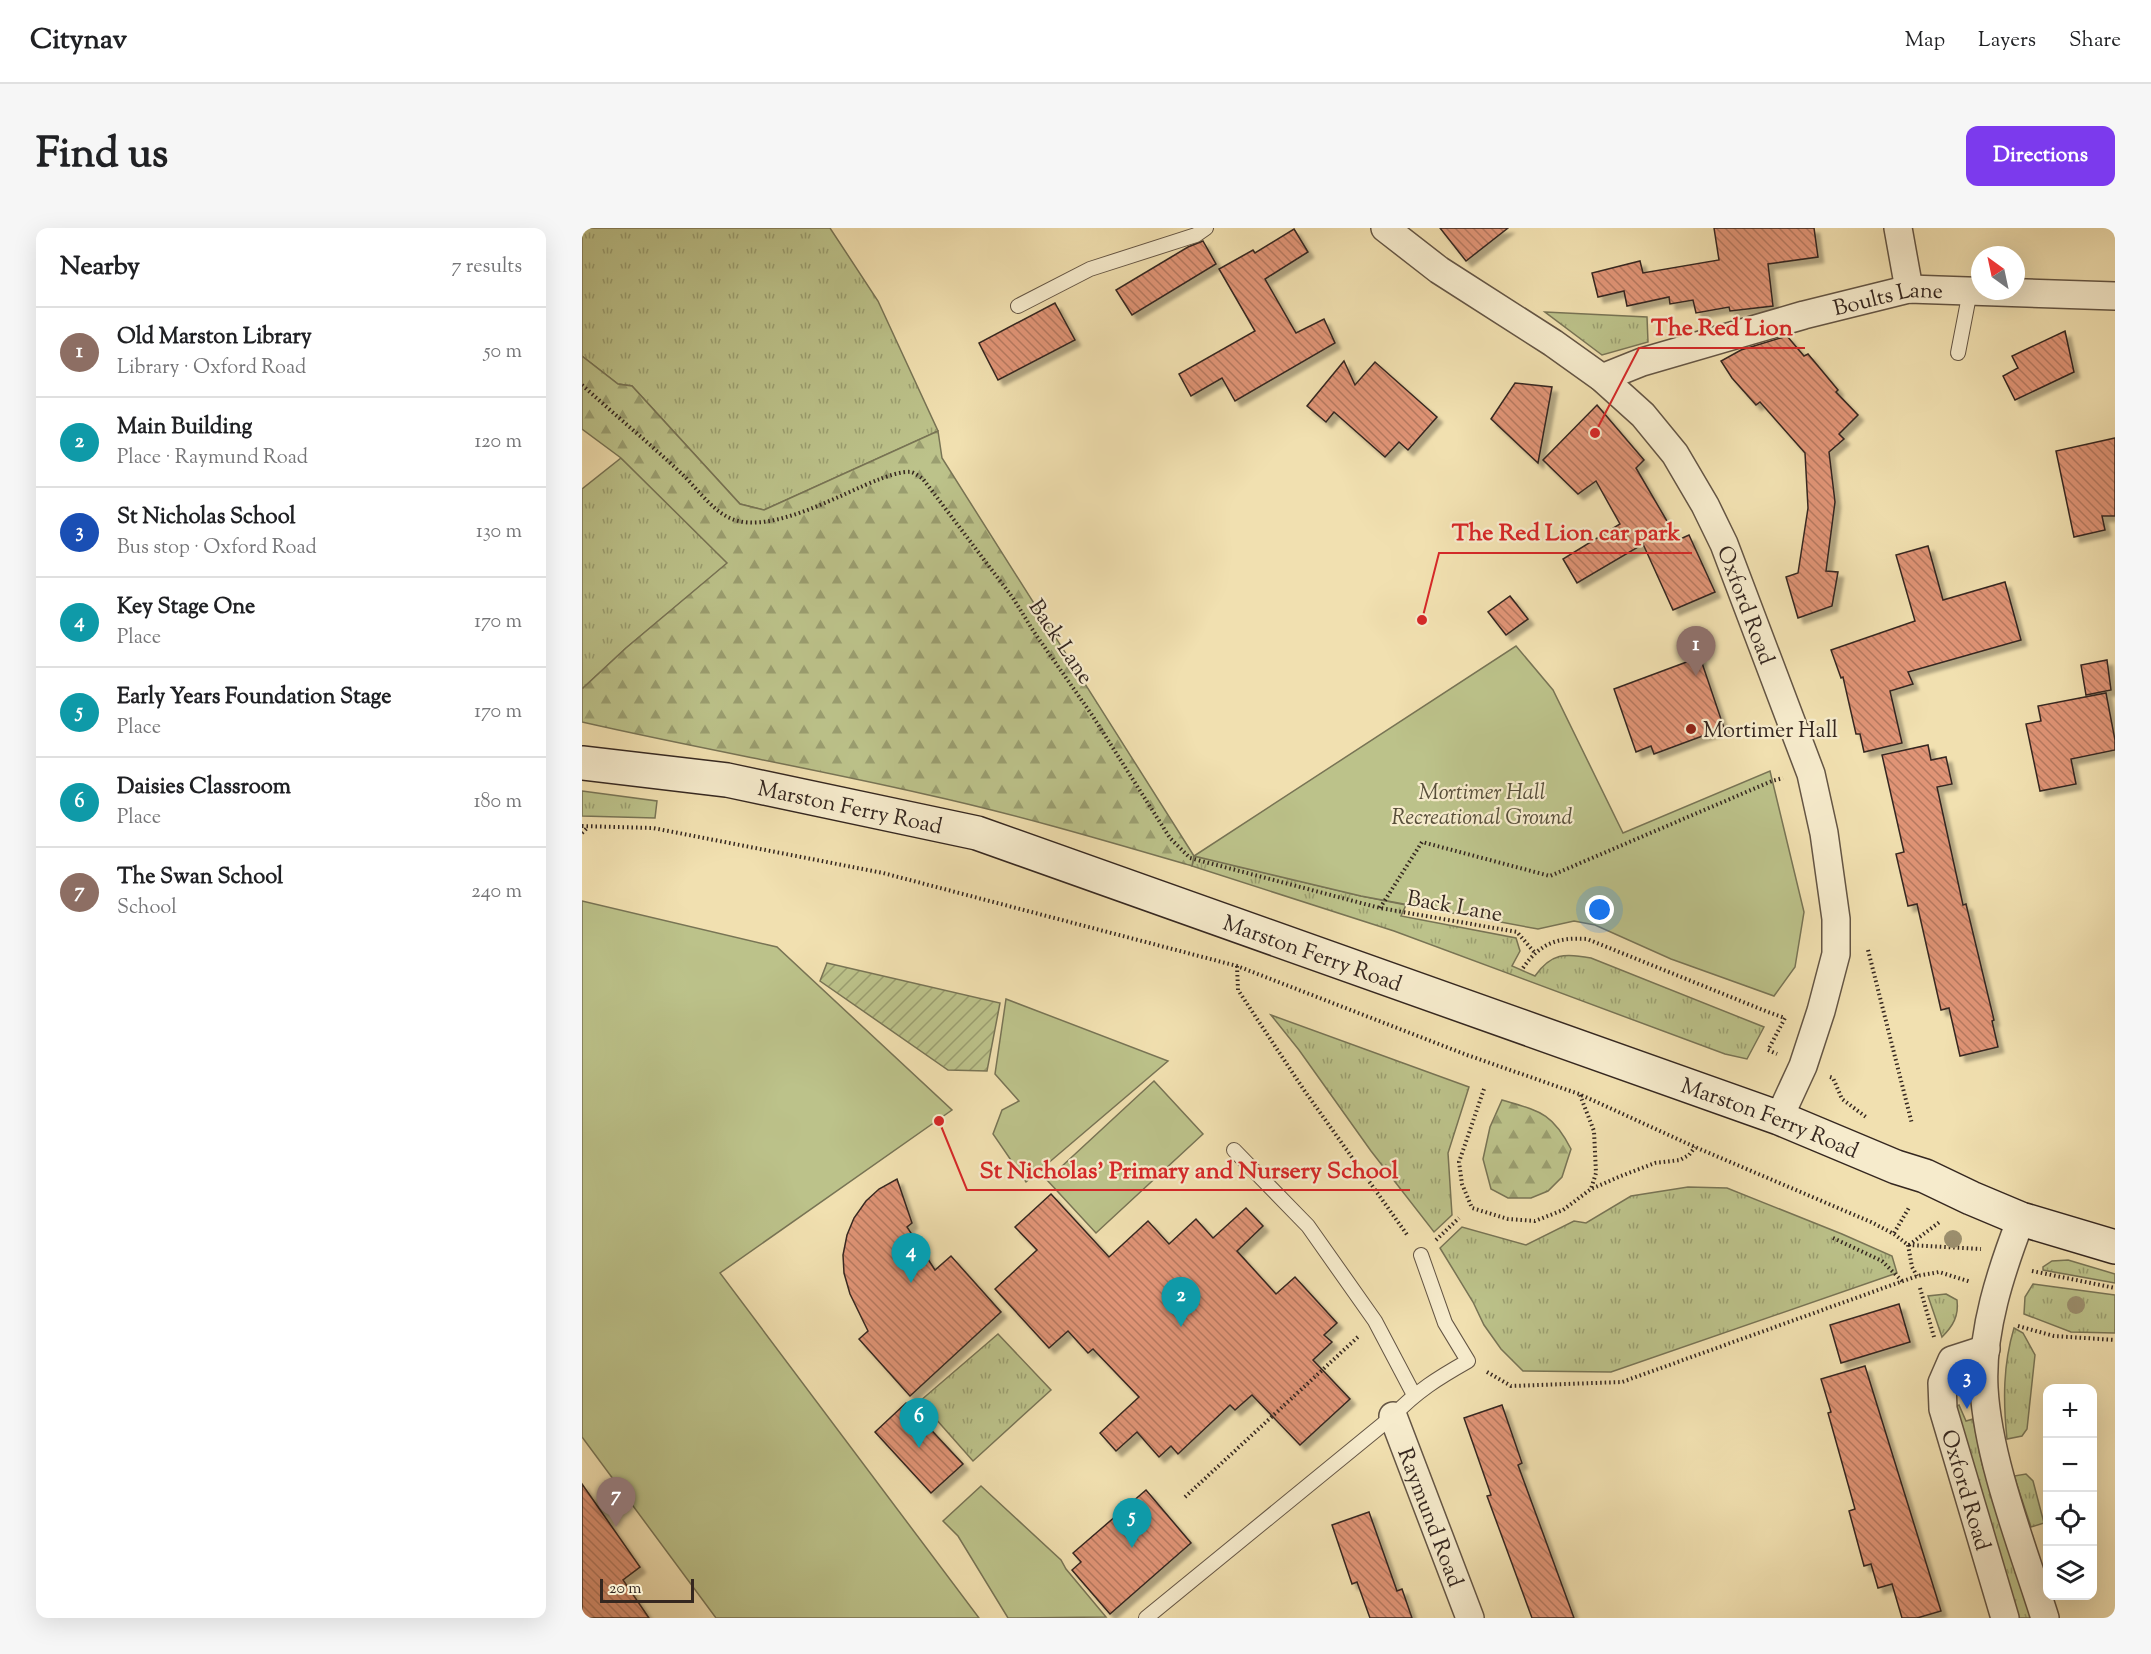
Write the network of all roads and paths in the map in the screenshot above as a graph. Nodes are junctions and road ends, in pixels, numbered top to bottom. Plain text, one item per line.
1 (1206, 228) edge
2 (1385, 228) edge
3 (1898, 228) edge
4 (1909, 289) junction
5 (1970, 291) junction
6 (2115, 296) edge
7 (1018, 306) dead end
8 (1958, 353) dead end
9 (1602, 378) junction
10 (582, 385) edge
11 (582, 763) edge
12 (1792, 776) dead end
13 (582, 826) edge
14 (589, 826) junction
15 (582, 833) edge
16 (1380, 908) junction
17 (1868, 948) dead end
18 (1535, 953) junction
19 (1237, 966) junction
20 (1523, 968) dead end
21 (1768, 1050) dead end
22 (1484, 1089) dead end
23 (1580, 1094) junction
24 (1779, 1118) junction
25 (1912, 1124) dead end
26 (1695, 1147) junction
27 (1234, 1150) dead end
28 (1591, 1189) junction
29 (1913, 1200) dead end
30 (1459, 1218) dead end
31 (2021, 1219) junction
32 (1894, 1234) junction
33 (1833, 1238) dead end
34 (1908, 1245) junction
35 (2115, 1247) edge
36 (1976, 1248) dead end
37 (1421, 1255) junction
38 (2037, 1273) dead end
39 (1917, 1276) junction
40 (1903, 1282) junction
41 (1920, 1288) dead end
42 (2115, 1288) edge
43 (1998, 1290) junction
44 (1375, 1321) junction
45 (2017, 1326) dead end
46 (1934, 1338) dead end
47 (2115, 1340) edge
48 (1986, 1348) junction
49 (1468, 1361) junction
50 (1414, 1395) junction
51 (1393, 1416) junction
52 (1185, 1497) dead end
53 (1146, 1618) edge
54 (1470, 1618) edge
55 (2005, 1618) edge
56 (2045, 1618) edge

1 - 7 lane
2 - 9 street, Oxford Road
3 - 4 street
4 - 5 street, Boults Lane
4 - 9 street, Boults Lane
5 - 6 street, Boults Lane
5 - 8 lane, Boults Lane
9 - 24 street, Oxford Road
10 - 16 path, Back Lane
11 - 24 main road, Marston Ferry Road
12 - 16 path
13 - 14 path
14 - 15 path
14 - 19 path
16 - 18 path, Back Lane
17 - 25 path
18 - 20 path
18 - 21 path
19 - 23 path
19 - 37 path
22 - 28 path
23 - 26 path
23 - 28 path
24 - 31 main road, Marston Ferry Road
26 - 28 path
26 - 32 path
27 - 44 lane
29 - 32 path
30 - 37 path
31 - 35 main road, Marston Ferry Road
31 - 43 street, Oxford Road
32 - 34 path
33 - 40 path
34 - 36 path
34 - 39 path
37 - 49 lane
38 - 42 path
39 - 40 path
39 - 43 path
40 - 49 path
41 - 46 path
43 - 48 street, Oxford Road
44 - 50 lane
44 - 52 path
45 - 47 path
48 - 55 street, Oxford Road
48 - 56 street, Oxford Road
49 - 50 lane
50 - 51 lane
51 - 53 lane
51 - 54 street, Raymund Road

